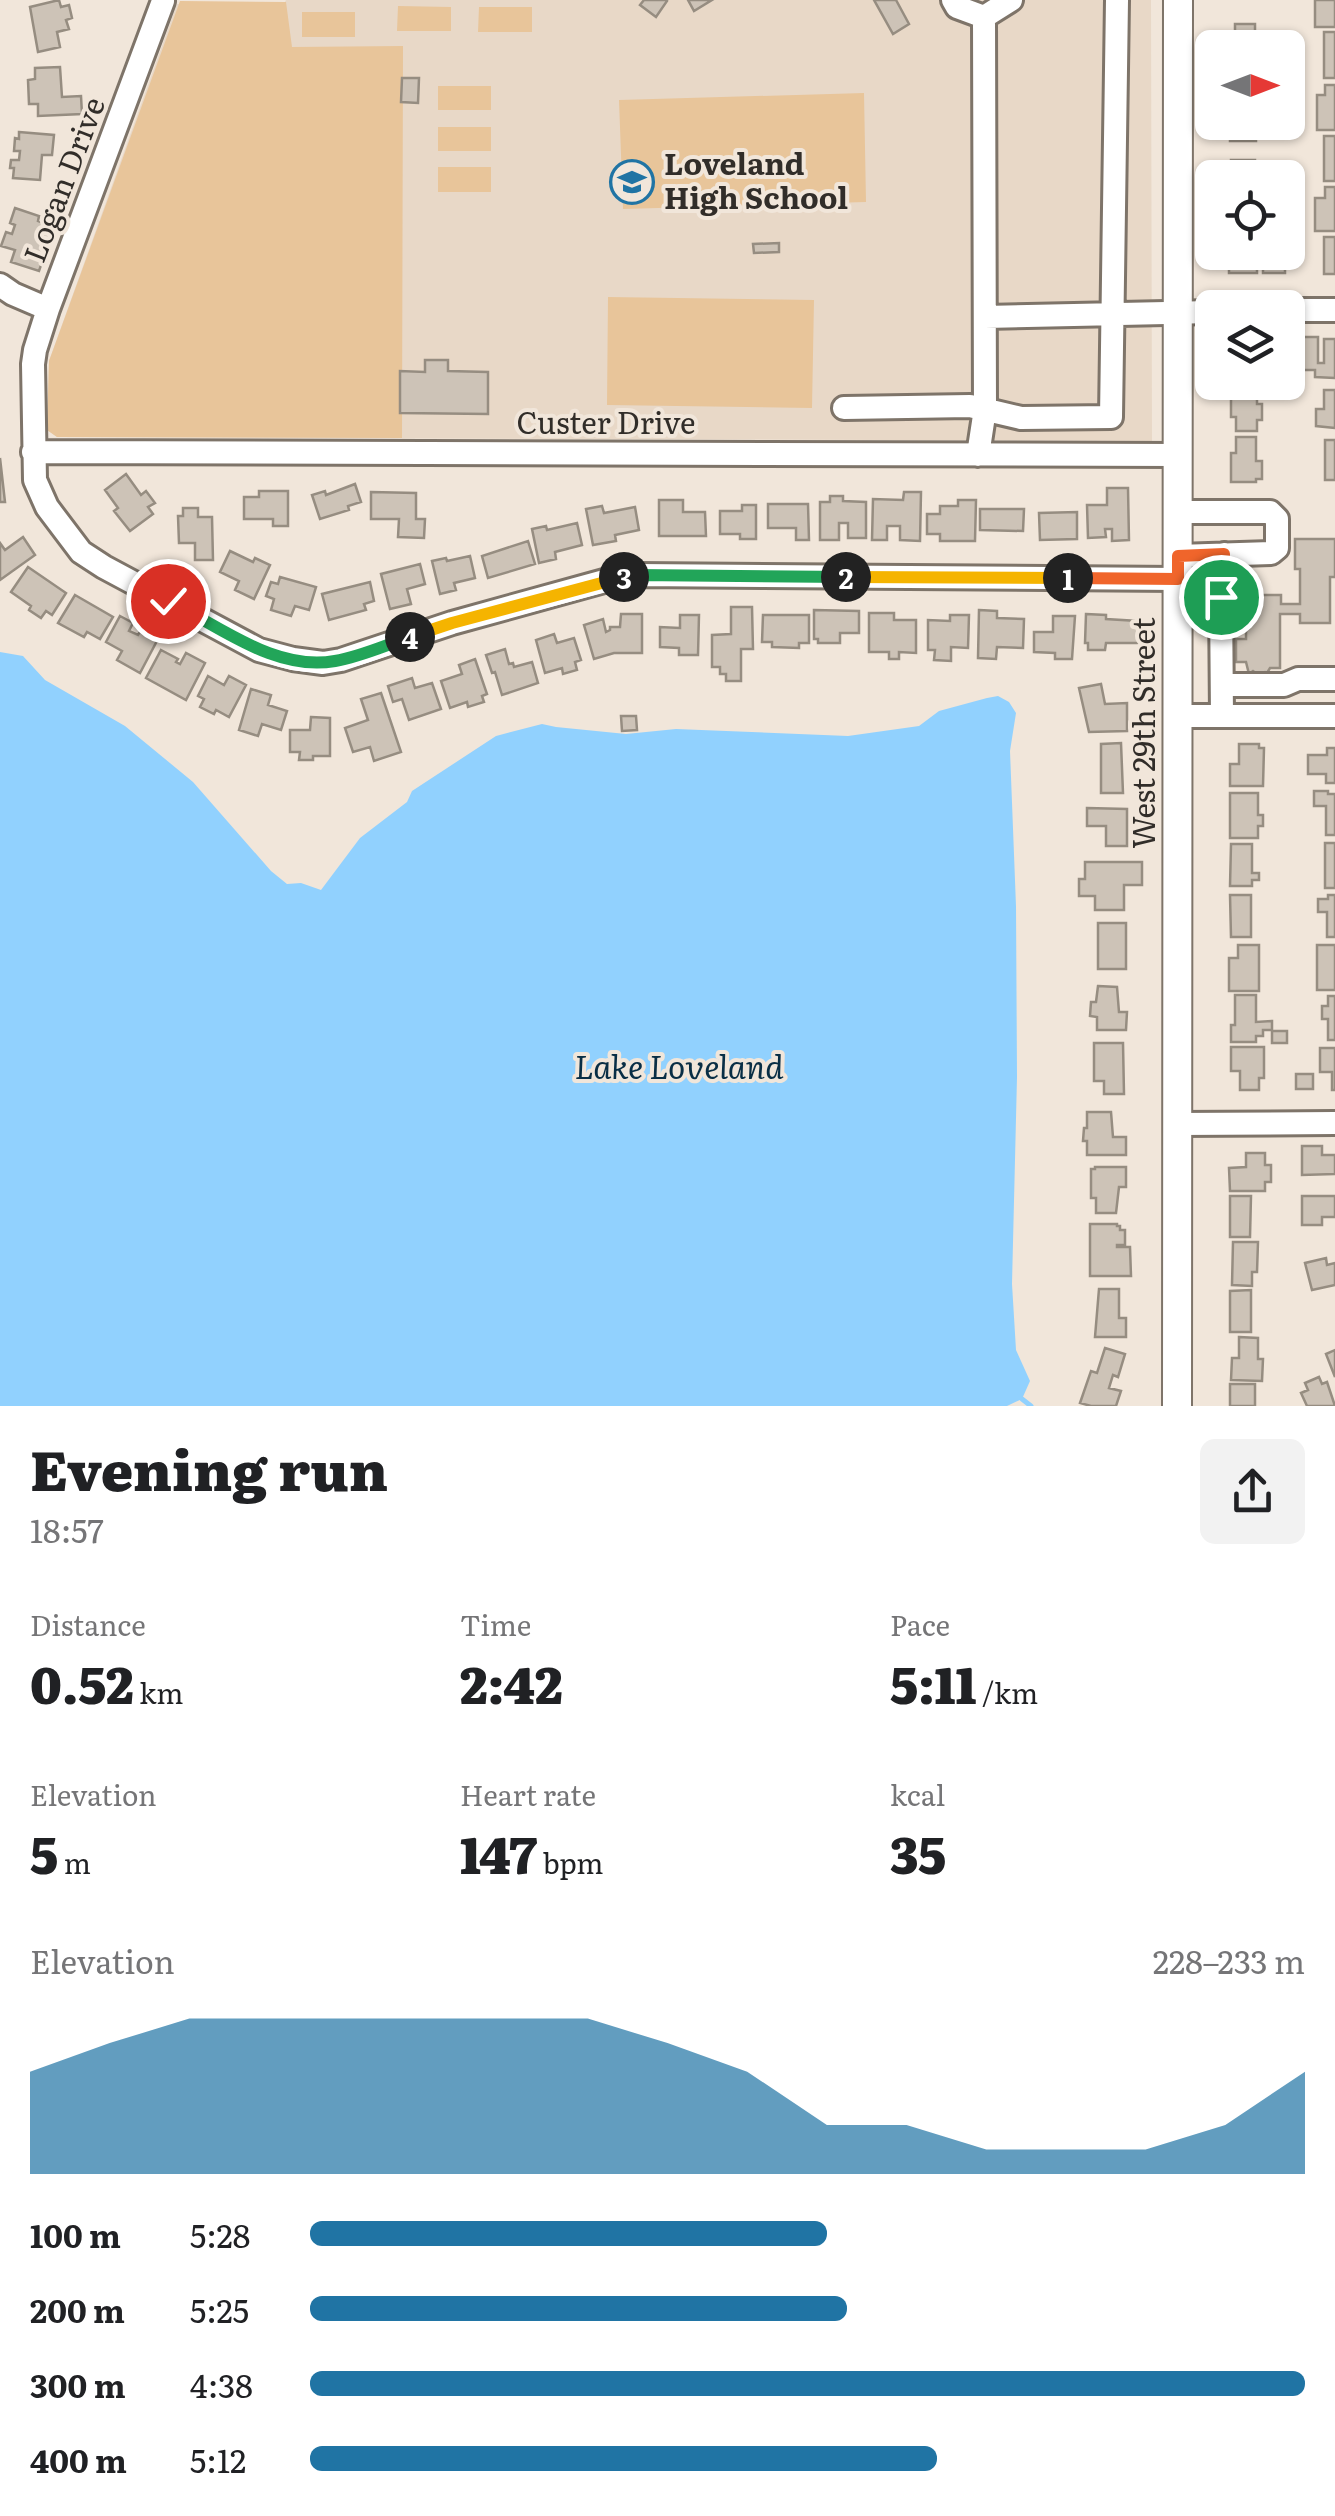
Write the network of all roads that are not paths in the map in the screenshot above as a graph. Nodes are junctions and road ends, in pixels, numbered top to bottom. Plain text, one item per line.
1 (953, 0) edge
2 (1010, 0) edge
3 (1118, 0) edge
4 (1178, 0) edge
5 (164, 1) edge
6 (984, 16) junction
7 (0, 285) edge
8 (48, 309) junction
9 (1305, 310) edge
10 (1335, 310) edge
11 (1178, 312) junction
12 (1195, 312) edge
13 (1112, 313) junction
14 (985, 317) junction
15 (844, 408) dead end
16 (986, 409) junction
17 (33, 452) junction
18 (978, 455) junction
19 (1178, 455) junction
20 (1178, 512) junction
21 (1224, 554) junction
22 (1178, 567) junction
23 (1335, 678) edge
24 (1301, 679) junction
25 (1222, 684) junction
26 (1178, 716) junction
27 (1222, 716) junction
28 (1304, 716) junction
29 (1335, 716) edge
30 (1335, 1123) edge
31 (1178, 1124) junction
32 (1177, 1406) edge

1 - 6 street
2 - 6 street
3 - 13 street
4 - 11 main road, West 29th Street
5 - 8 street, Logan Drive
6 - 14 street
7 - 8 street
8 - 17 street, Logan Drive
9 - 10 street
11 - 12 street
11 - 13 street
11 - 19 main road, West 29th Street
13 - 14 street
13 - 16 street
14 - 16 street
15 - 16 street
16 - 18 street
17 - 18 street, Custer Drive
17 - 22 street, Logan Drive
18 - 19 street, Custer Drive
19 - 20 main road, West 29th Street
20 - 21 street, Logan Drive
20 - 22 main road, West 29th Street
21 - 22 street, Logan Drive
21 - 25 street
22 - 26 main road, West 29th Street
23 - 24 street
24 - 25 street
24 - 28 street
25 - 27 street
26 - 27 street
26 - 31 main road, West 29th Street
27 - 28 street
28 - 29 street
30 - 31 street
31 - 32 main road, West 29th Street

